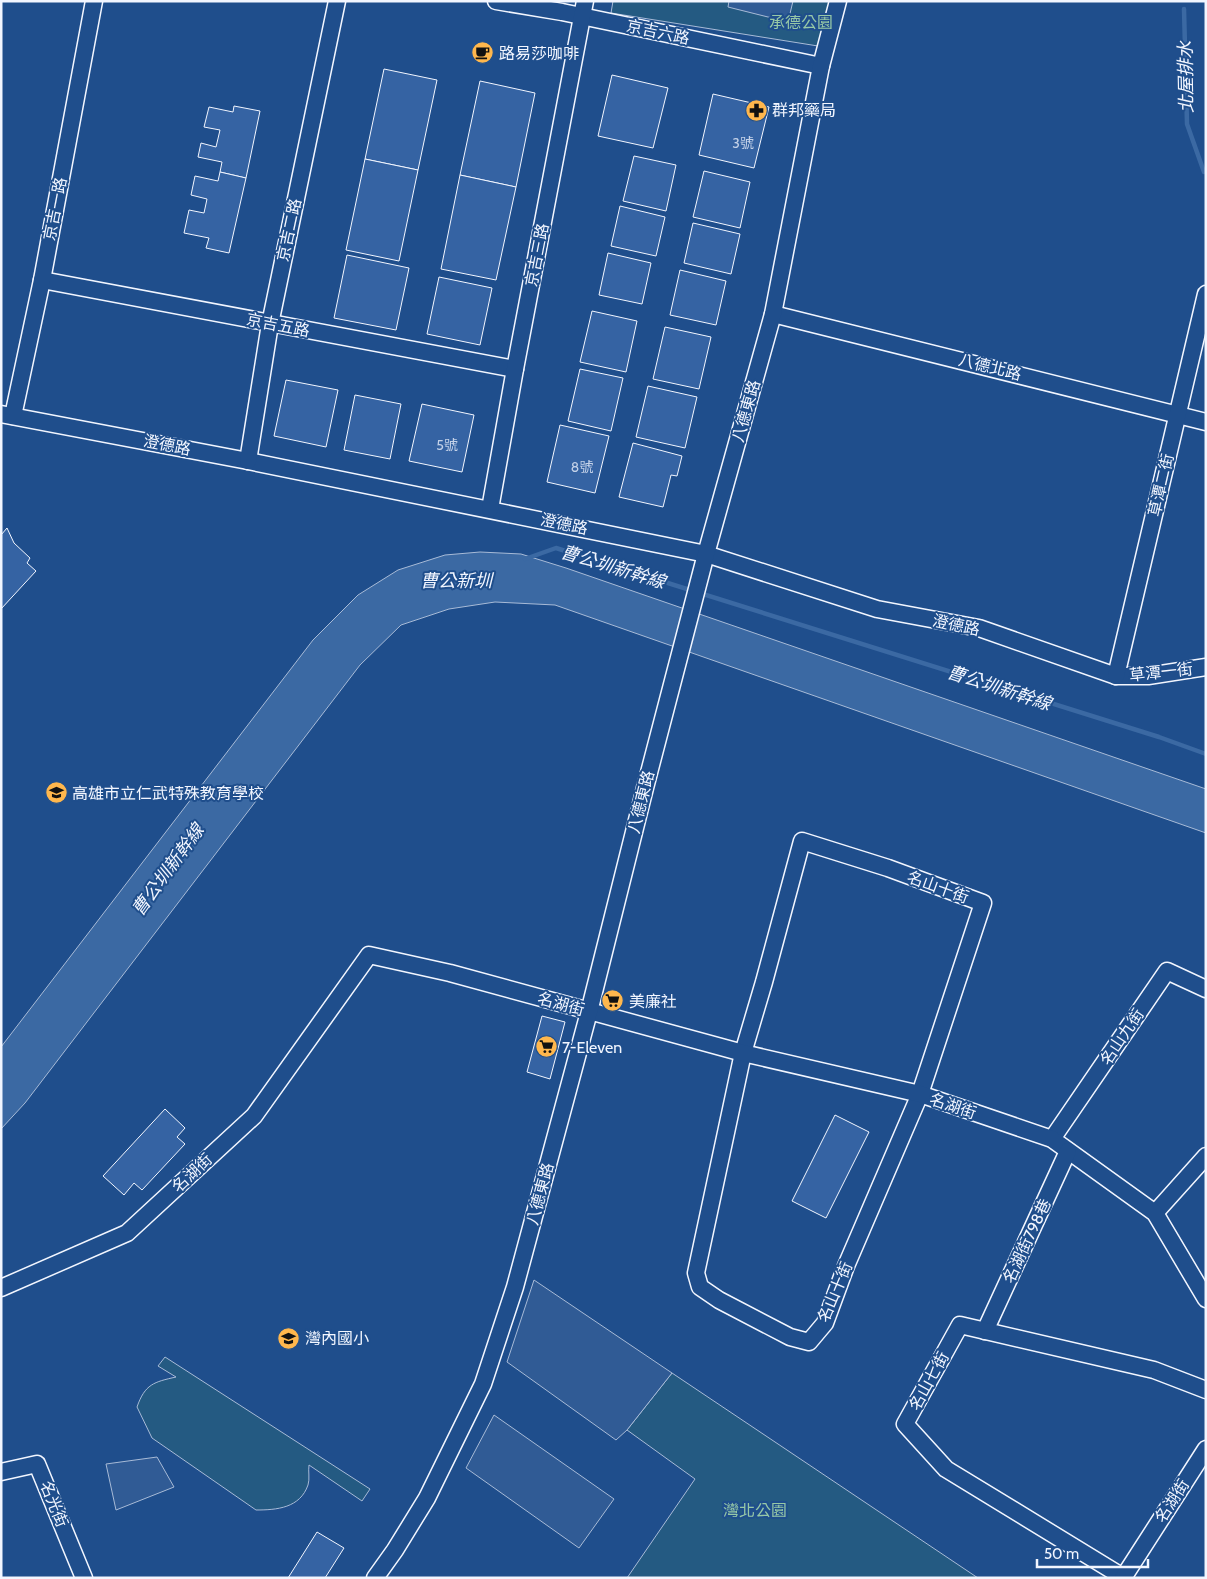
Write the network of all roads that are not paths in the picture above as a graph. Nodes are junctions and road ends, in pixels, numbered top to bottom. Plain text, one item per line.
1 (94, 1) edge
2 (337, 1) edge
3 (496, 1) edge
4 (838, 1) edge
5 (584, 9) edge
6 (821, 66) junction
7 (42, 280) junction
8 (1206, 294) edge
9 (773, 314) junction
10 (270, 324) junction
11 (515, 368) junction
12 (7, 415) edge
13 (1177, 415) junction
14 (1206, 422) edge
15 (248, 461) junction
16 (490, 509) junction
17 (706, 554) junction
18 (1206, 667) edge
19 (1116, 676) junction
20 (1206, 989) edge
21 (589, 1012) junction
22 (743, 1053) junction
23 (920, 1094) junction
24 (1052, 1139) junction
25 (1068, 1151) junction
26 (1206, 1156) edge
27 (1155, 1214) junction
28 (1, 1288) edge
29 (1206, 1299) edge
30 (985, 1332) junction
31 (1206, 1390) edge
32 (1206, 1449) edge
33 (1, 1472) edge
34 (1123, 1577) edge
35 (84, 1578) edge
36 (375, 1578) edge

1 - 7 street, 京吉一路
2 - 10 street, 京吉二路
3 - 5 street, 京吉六路
4 - 6 street, 八德東路
5 - 6 street, 京吉六路
5 - 11 street, 京吉三路
6 - 9 street, 八德東路
7 - 10 street, 京吉五路
7 - 12 street, 京吉一路
8 - 13 street, 草潭二街
9 - 13 street, 八德北路
9 - 17 street, 八德東路
10 - 11 street, 京吉五路
10 - 15 street, 京吉二路
11 - 16 street, 京吉三路
12 - 15 street, 澄德路
13 - 14 street, 八德北路
13 - 19 street, 草潭二街
15 - 16 street, 澄德路
16 - 17 street, 澄德路
17 - 19 street, 澄德路
17 - 21 street, 八德東路
18 - 19 street, 草潭一街
20 - 24 street, 名山九街
21 - 22 street, 名湖街
21 - 28 street, 名湖街
21 - 36 street, 八德東路
22 - 23 street, 名湖街
22 - 23 street, 名山十街
22 - 23 street, 名山十街
23 - 24 street, 名湖街
24 - 25 street, 名湖街
25 - 27 street, 名湖街
25 - 30 street, 名湖街798巷
26 - 27 street
27 - 29 street, 名湖街
30 - 31 street, 名山七街
30 - 34 street, 名山七街
32 - 34 street, 名湖街
33 - 35 street, 名光街

